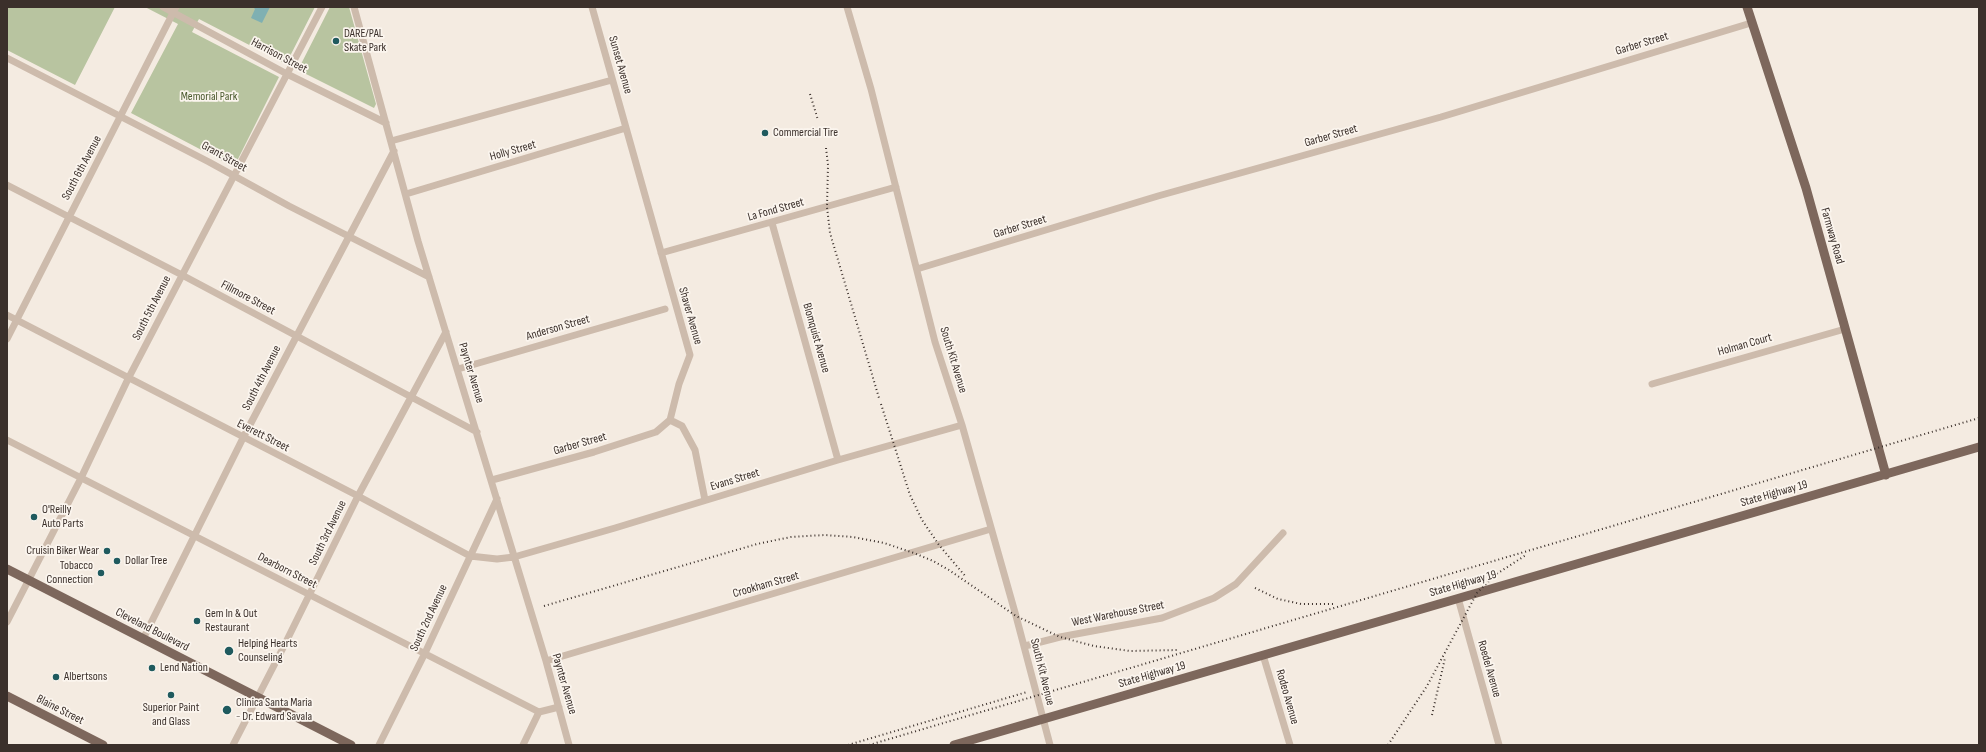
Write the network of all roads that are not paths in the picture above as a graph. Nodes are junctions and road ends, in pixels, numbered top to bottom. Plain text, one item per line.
1 (163, 7) edge
2 (322, 7) edge
3 (354, 7) edge
4 (592, 7) edge
5 (847, 7) edge
6 (1746, 7) edge
7 (174, 10) edge
8 (1751, 23) junction
9 (7, 58) edge
10 (287, 74) junction
11 (612, 80) junction
12 (121, 116) junction
13 (386, 123) junction
14 (626, 128) junction
15 (391, 141) junction
16 (394, 151) junction
17 (234, 175) junction
18 (7, 185) edge
19 (896, 187) junction
20 (406, 194) junction
21 (68, 218) junction
22 (772, 223) junction
23 (348, 236) junction
24 (661, 253) junction
25 (917, 269) junction
26 (182, 275) junction
27 (429, 277) junction
28 (665, 309) dead end
29 (7, 315) edge
30 (17, 320) junction
31 (1846, 329) junction
32 (446, 332) junction
33 (296, 336) junction
34 (7, 340) edge
35 (458, 369) junction
36 (128, 379) junction
37 (1652, 384) dead end
38 (411, 397) junction
39 (670, 420) junction
40 (962, 425) junction
41 (477, 432) junction
42 (243, 438) junction
43 (7, 440) edge
44 (1979, 447) edge
45 (838, 460) junction
46 (1886, 474) junction
47 (81, 478) junction
48 (492, 480) junction
49 (358, 496) junction
50 (497, 500) junction
51 (705, 500) junction
52 (991, 529) junction
53 (1283, 533) dead end
54 (195, 536) junction
55 (470, 556) junction
56 (514, 556) junction
57 (7, 568) edge
58 (28, 580) junction
59 (309, 595) junction
60 (1458, 598) junction
61 (7, 622) edge
62 (143, 639) junction
63 (1024, 646) junction
64 (425, 653) junction
65 (1263, 655) junction
66 (546, 661) junction
67 (7, 696) edge
68 (257, 697) junction
69 (559, 707) junction
70 (539, 712) junction
71 (1043, 719) junction
72 (91, 742) edge
73 (103, 745) edge
74 (233, 745) edge
75 (351, 745) edge
76 (379, 745) edge
77 (523, 745) edge
78 (570, 745) edge
79 (954, 745) edge
80 (1050, 745) edge
81 (1290, 745) edge
82 (1499, 745) edge

1 - 7 street, Harrison Street
2 - 10 street, South 5th Avenue
3 - 13 street, Paynter Avenue
4 - 11 street, Sunset Avenue
5 - 19 street, South Kit Avenue
6 - 8 main road, Farmway Road
7 - 10 street, Harrison Street
7 - 12 street, South 6th Avenue
8 - 25 street, Garber Street
8 - 31 main road, Farmway Road
9 - 12 street, Grant Street
10 - 13 street, Harrison Street
10 - 17 street, South 5th Avenue
11 - 14 street, Sunset Avenue
11 - 15 street
12 - 17 street, Grant Street
12 - 21 street, South 6th Avenue
13 - 15 street, Paynter Avenue
14 - 20 street, Holly Street
14 - 24 street, Shaver Avenue
15 - 16 street, Paynter Avenue
16 - 20 street, Paynter Avenue
16 - 23 street, South 4th Avenue
17 - 23 street, Grant Street
17 - 26 street, South 5th Avenue
18 - 21 street, Fillmore Street
19 - 22 street, La Fond Street
19 - 25 street, South Kit Avenue
20 - 27 street, Paynter Avenue
21 - 26 street, Fillmore Street
21 - 30 street, South 6th Avenue
22 - 24 street, La Fond Street
22 - 45 street, Blomquist Avenue
23 - 27 street, Grant Street
23 - 33 street, South 4th Avenue
24 - 39 street, Shaver Avenue
25 - 40 street, South Kit Avenue
26 - 33 street, Fillmore Street
26 - 36 street, South 5th Avenue
27 - 32 street, Paynter Avenue
28 - 35 street, Anderson Street
29 - 30 street, Everett Street
30 - 34 street, South 6th Avenue
30 - 36 street, Everett Street
31 - 37 street, Holman Court
31 - 46 main road, Farmway Road
32 - 35 street, Paynter Avenue
32 - 38 street, South 3rd Avenue
33 - 38 street, Fillmore Street
33 - 42 street, South 4th Avenue
35 - 41 street, Paynter Avenue
36 - 42 street, Everett Street
36 - 47 street, South 5th Avenue
38 - 41 street, Fillmore Street
38 - 49 street, South 3rd Avenue
39 - 48 street, Garber Street
39 - 51 street
40 - 45 street, Evans Street
40 - 52 street, South Kit Avenue
41 - 48 street, Paynter Avenue
42 - 49 street, Everett Street
42 - 54 street, South 4th Avenue
43 - 47 street, Dearborn Street
44 - 46 main road, State Highway 19
45 - 51 street, Evans Street
46 - 60 main road, State Highway 19
47 - 54 street, Dearborn Street
47 - 58 street, South 5th Avenue
48 - 50 street, Paynter Avenue
49 - 55 street, Everett Street
49 - 59 street, South 3rd Avenue
50 - 55 street, South 2nd Avenue
50 - 56 street, Paynter Avenue
51 - 56 street, Evans Street
52 - 63 street, South Kit Avenue
52 - 66 street, Crookham Street
53 - 63 street, West Warehouse Street
54 - 59 street, Dearborn Street
54 - 62 street, South 4th Avenue
55 - 56 street, Everett Street
55 - 64 street, South 2nd Avenue
56 - 66 street, Paynter Avenue
57 - 58 main road, Cleveland Boulevard
58 - 61 street, South 5th Avenue
58 - 62 main road, Cleveland Boulevard
59 - 64 street, Dearborn Street
59 - 68 street, South 3rd Avenue
60 - 65 main road, State Highway 19
60 - 82 street, Roedel Avenue
62 - 68 main road, Cleveland Boulevard
63 - 71 street, South Kit Avenue
64 - 70 street, Dearborn Street
64 - 76 street, South 2nd Avenue
65 - 71 main road, State Highway 19
65 - 81 street, Rodeo Avenue
66 - 69 street, Paynter Avenue
67 - 72 main road, Blaine Street
68 - 74 street, South 3rd Avenue
68 - 75 main road, Cleveland Boulevard
69 - 70 street
69 - 78 street, Paynter Avenue
70 - 77 street
71 - 79 main road, State Highway 19
71 - 80 street, South Kit Avenue
72 - 73 main road, Blaine Street

